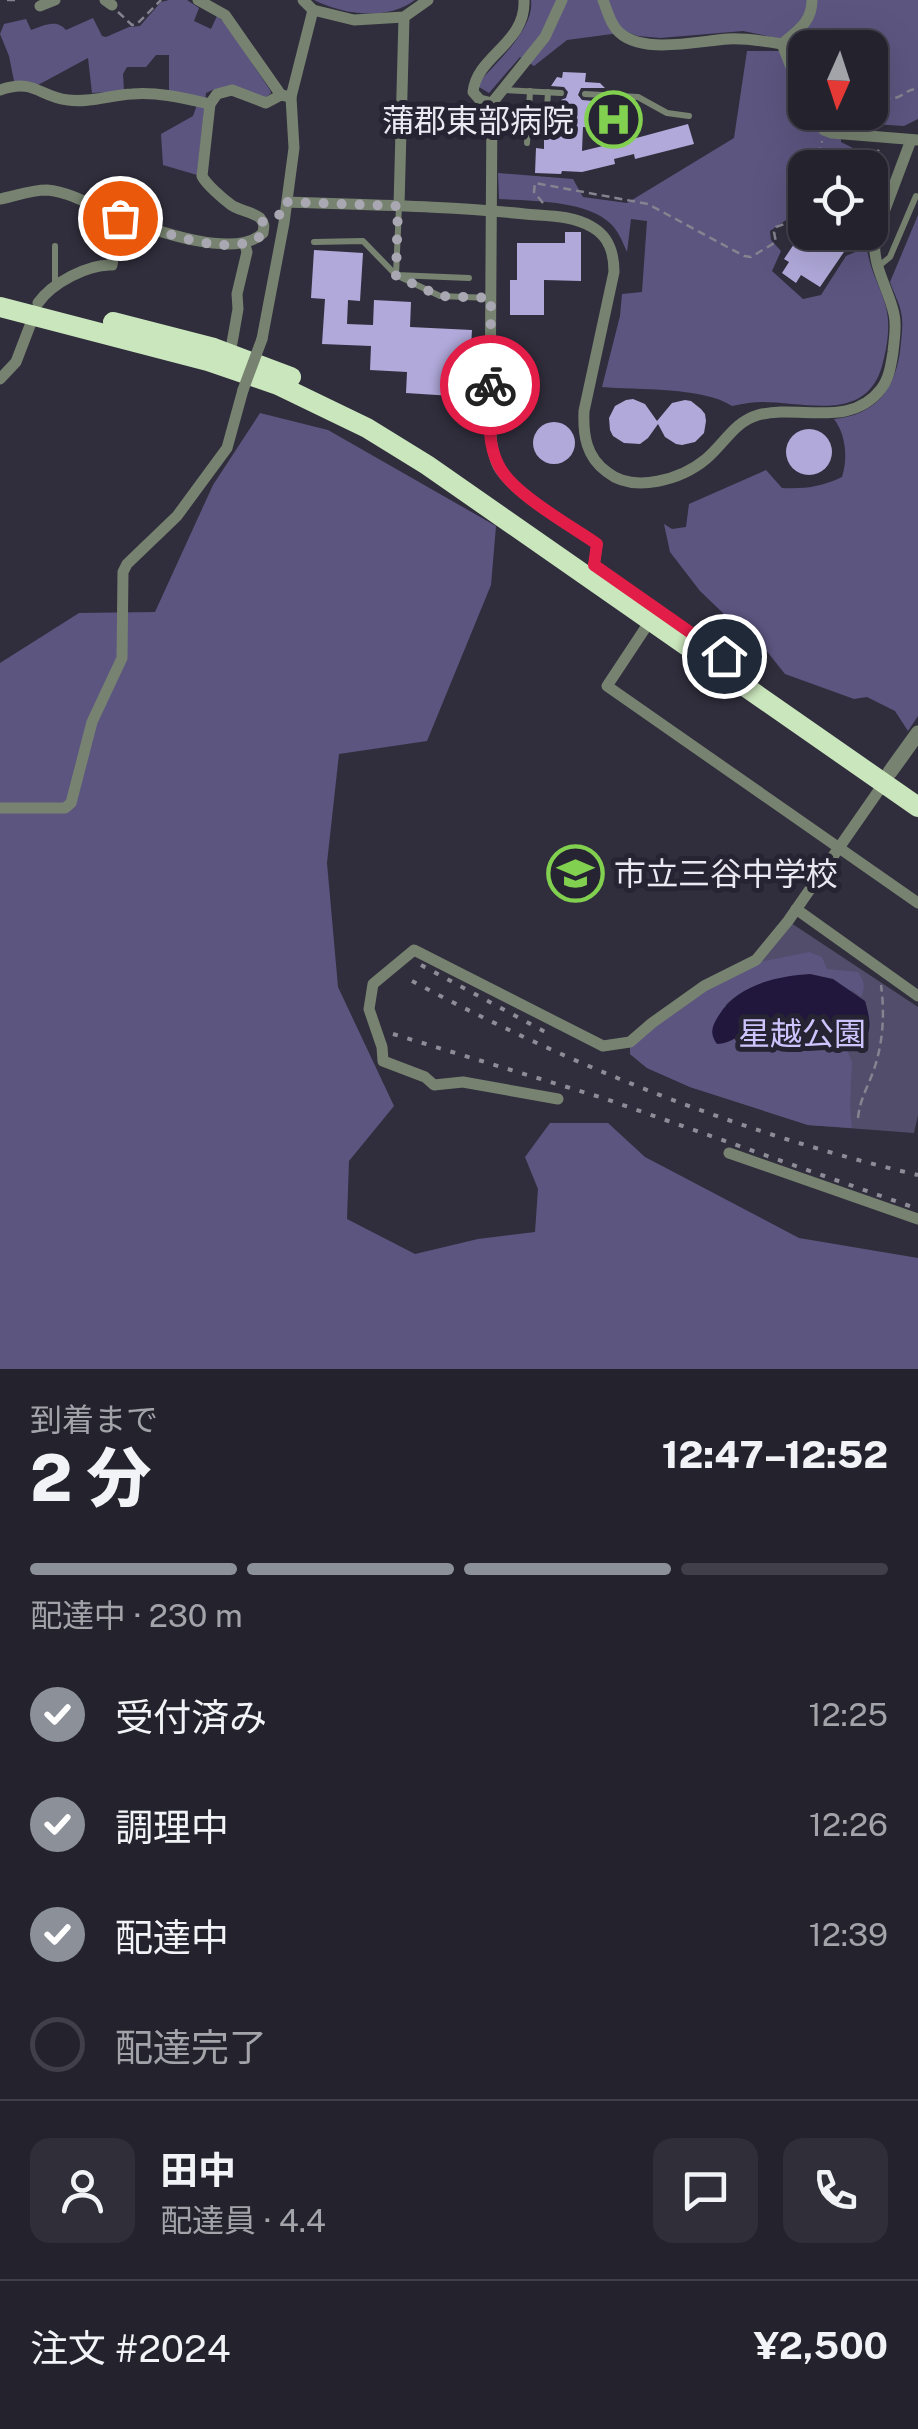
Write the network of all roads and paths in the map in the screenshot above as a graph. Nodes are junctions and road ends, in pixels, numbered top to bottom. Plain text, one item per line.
1 (7, 0) edge
2 (20, 0) edge
3 (161, 0) edge
4 (198, 0) edge
5 (304, 0) edge
6 (428, 0) edge
7 (524, 0) edge
8 (562, 0) edge
9 (604, 0) edge
10 (812, 0) edge
11 (108, 3) edge
12 (313, 10) junction
13 (404, 17) junction
14 (782, 44) junction
15 (788, 59) edge
16 (918, 89) edge
17 (0, 90) edge
18 (504, 90) junction
19 (530, 91) junction
20 (548, 92) junction
21 (562, 93) dead end
22 (584, 94) dead end
23 (286, 96) junction
24 (888, 98) edge
25 (492, 102) junction
26 (210, 104) junction
27 (689, 116) dead end
28 (546, 126) dead end
29 (824, 130) joint
30 (915, 140) edge
31 (528, 143) dead end
32 (820, 150) edge
33 (916, 196) edge
34 (0, 198) edge
35 (398, 206) junction
36 (287, 207) junction
37 (492, 210) junction
38 (554, 216) junction
39 (120, 218) junction
40 (262, 222) junction
41 (788, 223) edge
42 (314, 242) dead end
43 (245, 244) junction
44 (56, 246) dead end
45 (879, 266) junction
46 (396, 276) junction
47 (468, 278) dead end
48 (55, 285) junction
49 (0, 293) edge
50 (491, 298) junction
51 (0, 307) edge
52 (36, 309) junction
53 (232, 343) dead end
54 (0, 380) edge
55 (594, 565) junction
56 (650, 620) junction
57 (918, 733) edge
58 (887, 778) junction
59 (918, 791) edge
60 (918, 807) edge
61 (0, 808) edge
62 (838, 849) junction
63 (918, 903) edge
64 (796, 909) junction
65 (880, 969) junction
66 (918, 996) edge
67 (558, 1099) dead end
68 (858, 1118) dead end
69 (729, 1153) dead end
70 (918, 1219) edge

1 - 2 path
3 - 11 path
4 - 23 street
5 - 12 street
6 - 13 street
7 - 25 street
8 - 18 street
9 - 14 street
10 - 14 street
12 - 13 street
12 - 23 street
13 - 35 street
14 - 15 street
16 - 24 path
17 - 26 street
18 - 19 lane
18 - 25 street
19 - 20 lane
19 - 31 lane
20 - 21 lane
20 - 28 lane
22 - 27 lane
23 - 26 street
23 - 36 street
25 - 37 street
26 - 40 street
29 - 30 street
29 - 32 path
30 - 45 street
33 - 45 lane
34 - 39 street
35 - 36 street
35 - 37 street
35 - 46 lane
36 - 40 street
36 - 61 street, bridge
37 - 38 street
37 - 50 street
38 - 41 path
38 - 45 street
39 - 43 street
39 - 48 street
40 - 43 street
42 - 46 lane
43 - 53 street
44 - 48 lane
46 - 47 lane
46 - 50 lane
48 - 52 street
49 - 52 highway
50 - 55 street
51 - 52 highway
52 - 54 street
52 - 55 highway
52 - 56 highway
55 - 58 highway
56 - 58 highway
56 - 62 street
57 - 58 street
58 - 59 highway
58 - 60 highway
58 - 62 street
62 - 63 street
62 - 64 street
64 - 65 street
64 - 67 street
65 - 66 street
65 - 68 path
69 - 70 street

